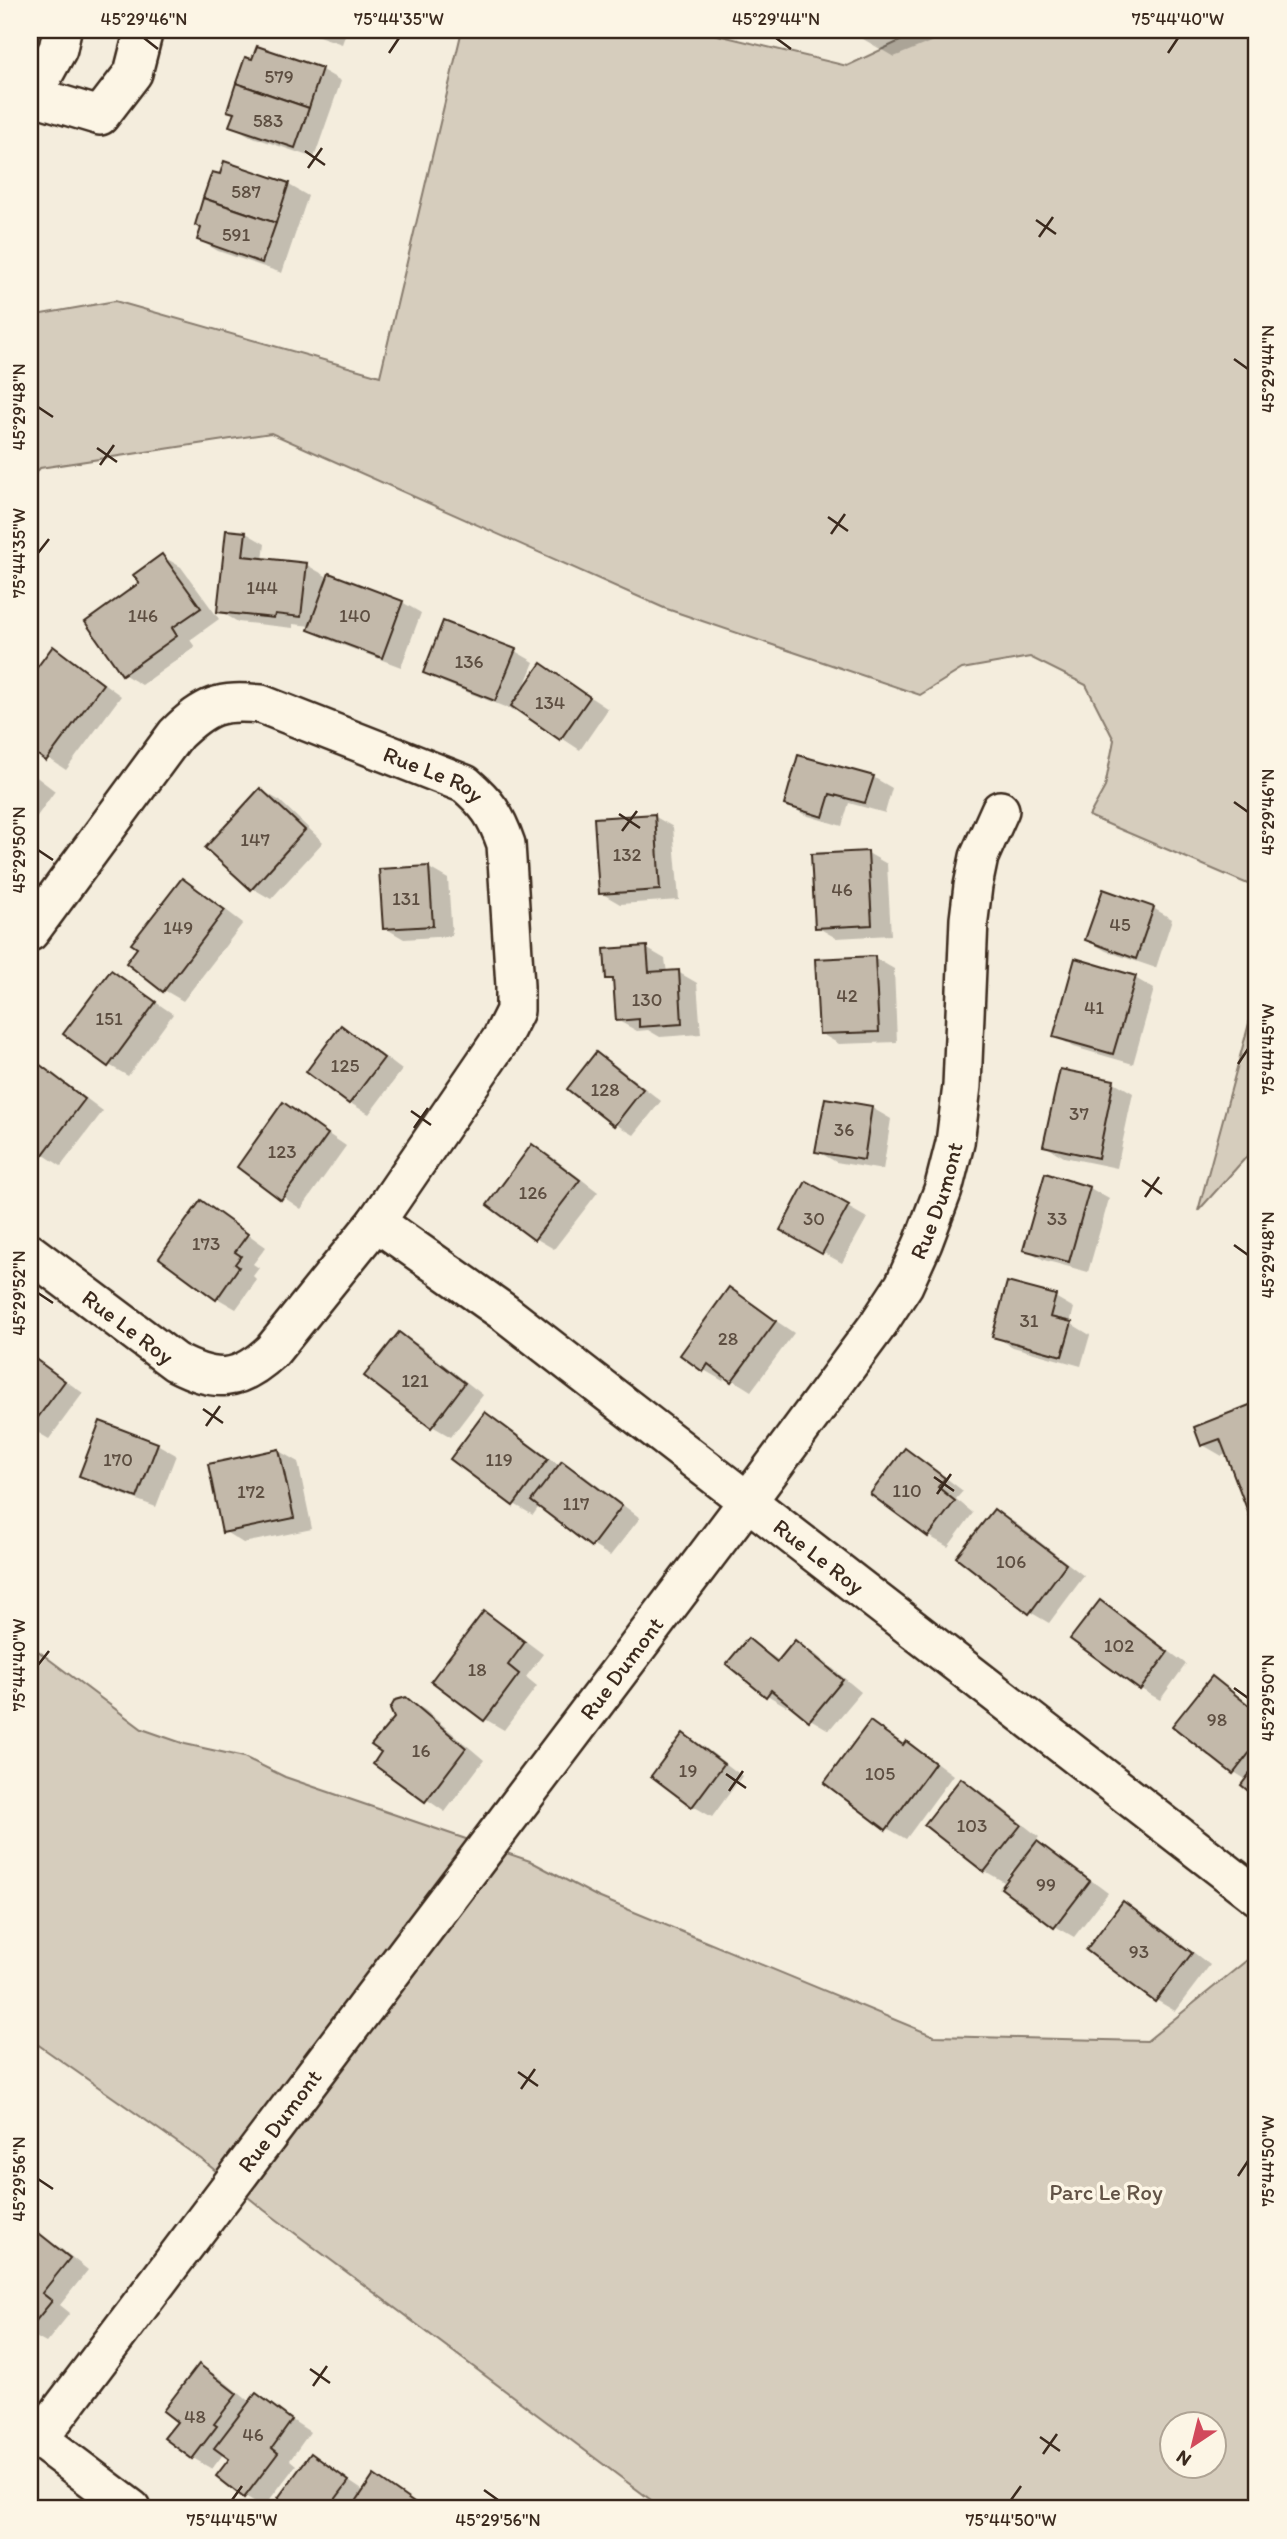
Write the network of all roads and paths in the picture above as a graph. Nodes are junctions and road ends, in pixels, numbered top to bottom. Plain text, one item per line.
1 (62, 30) edge
2 (144, 30) edge
3 (31, 95) edge
4 (1000, 810) dead end
5 (30, 932) edge
6 (376, 1222) junction
7 (30, 1253) edge
8 (747, 1502) junction
9 (1257, 1896) edge
10 (34, 2436) edge
11 (132, 2509) edge

1 - 3 street
2 - 3 street
4 - 8 street, Rue Dumont
5 - 6 street, Rue Le Roy
6 - 7 street, Rue Le Roy
6 - 8 street, Rue Le Roy
8 - 9 street, Rue Le Roy
8 - 10 street, Rue Dumont
10 - 11 street

